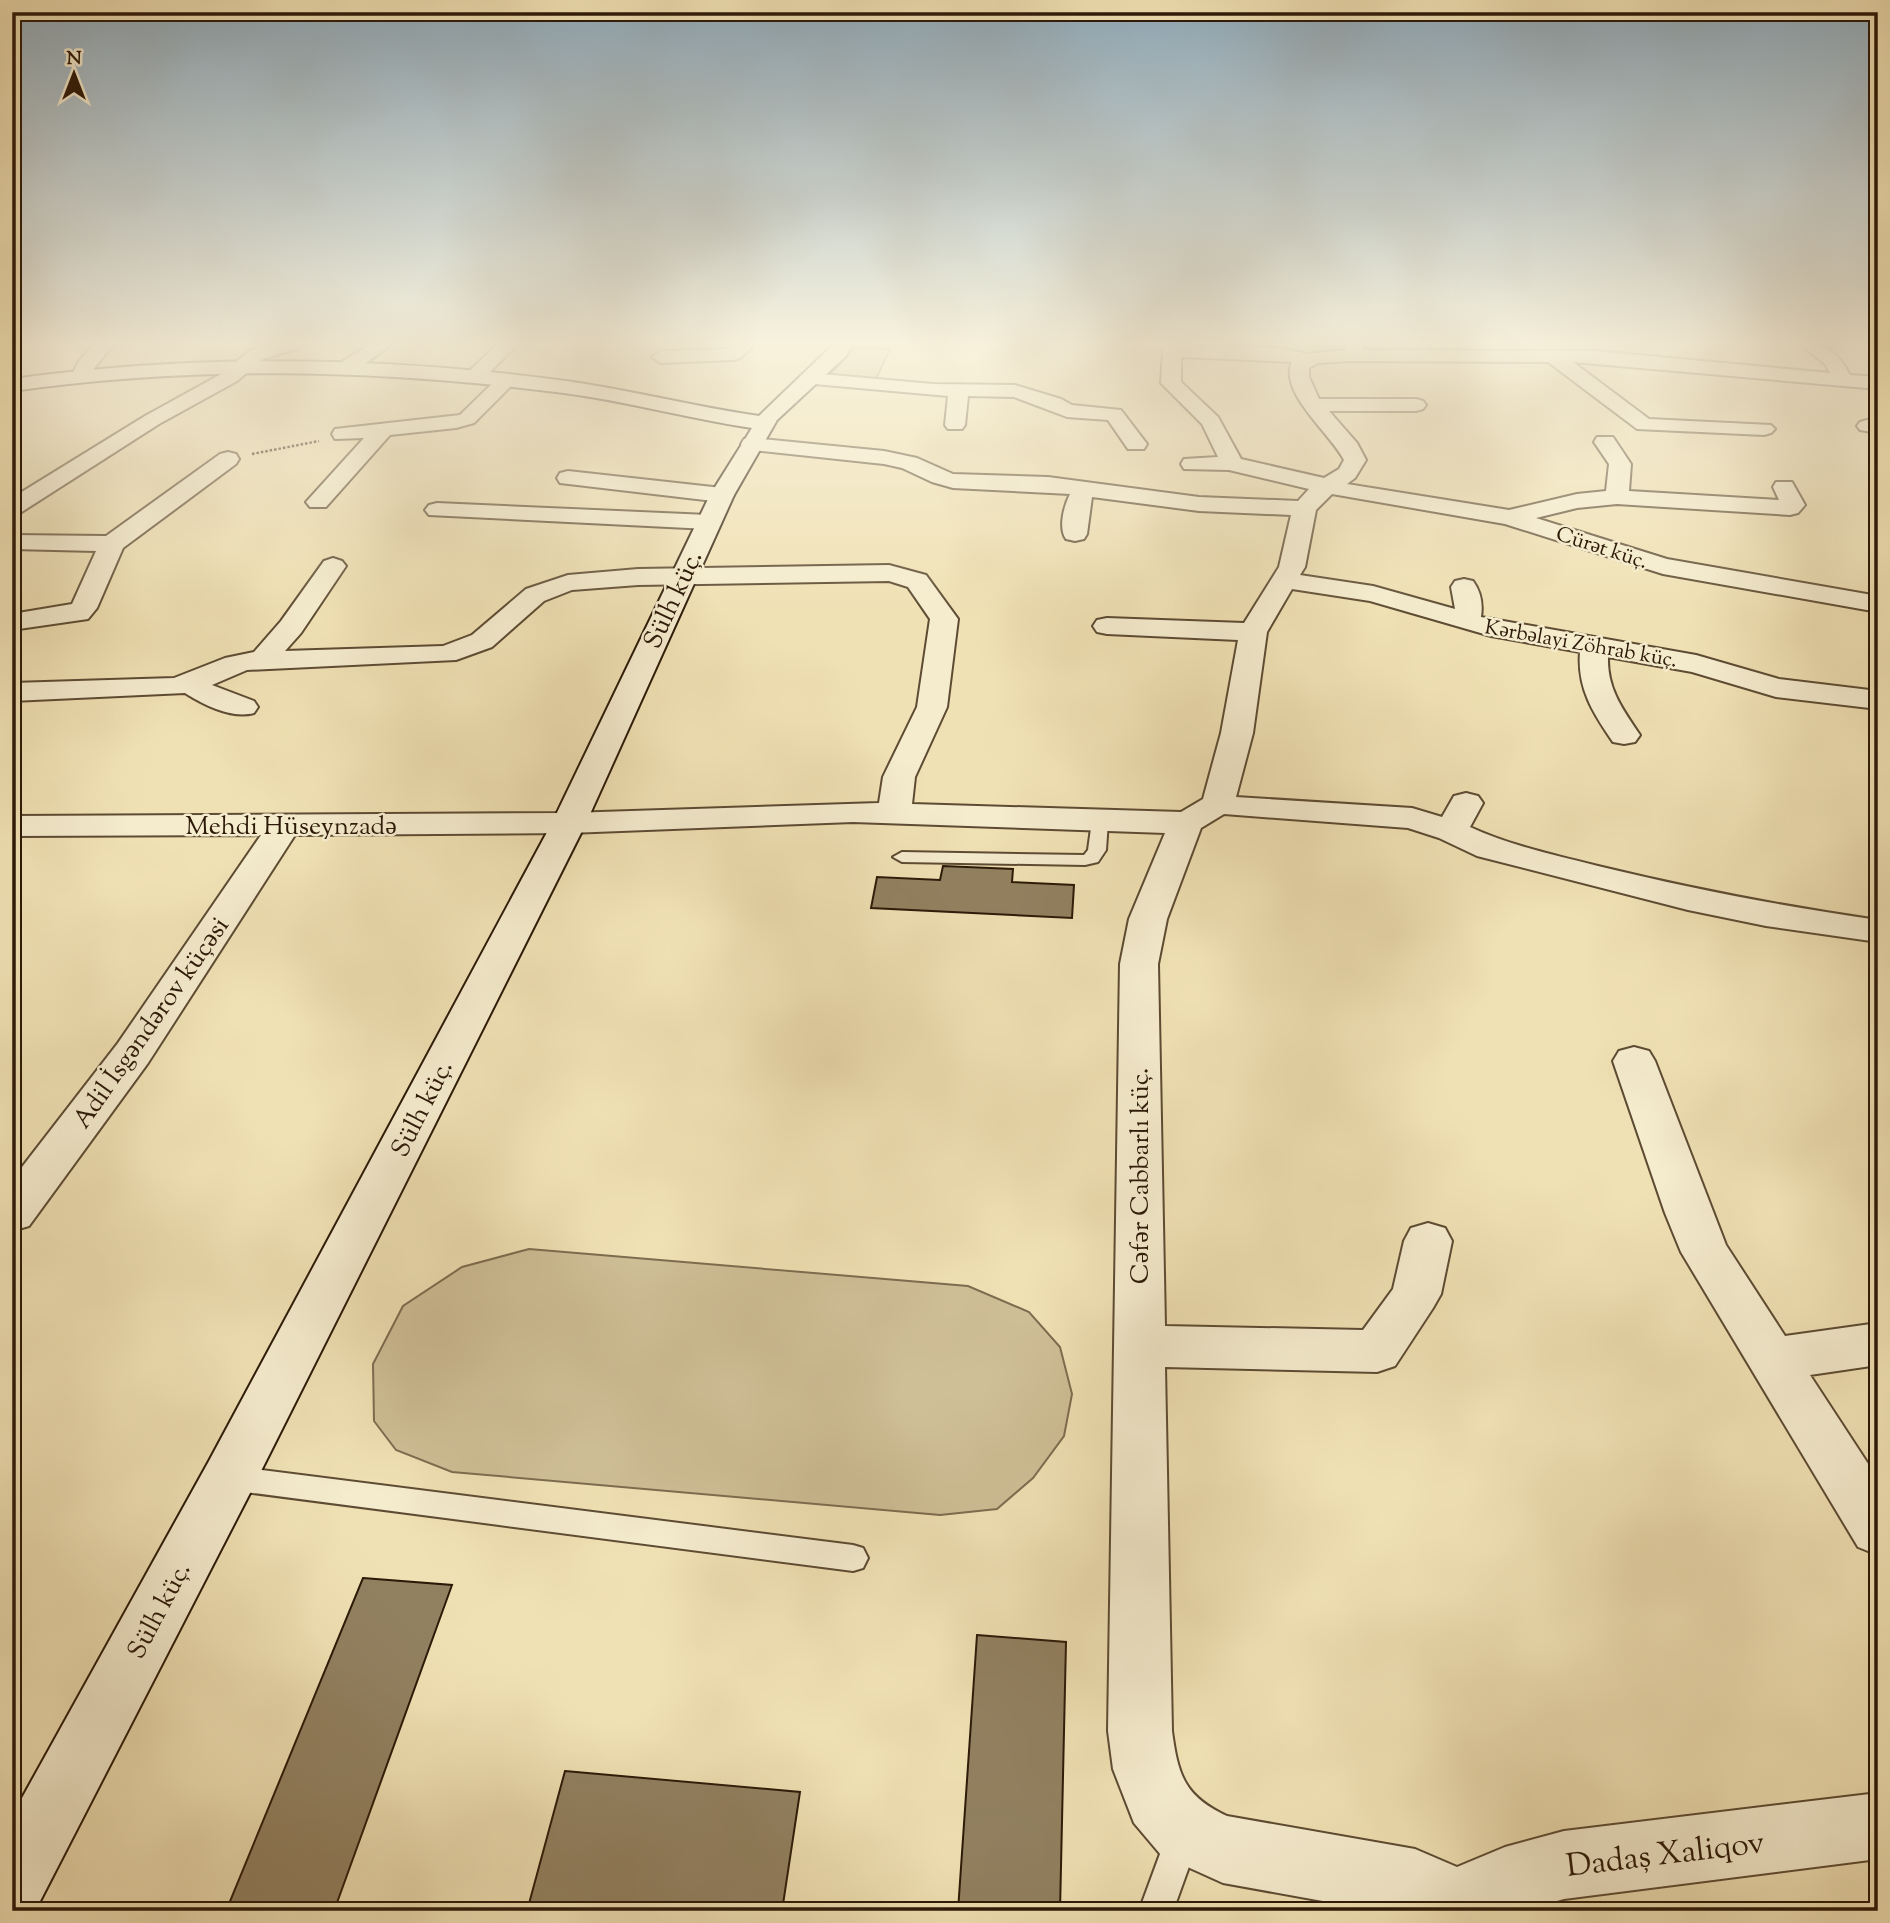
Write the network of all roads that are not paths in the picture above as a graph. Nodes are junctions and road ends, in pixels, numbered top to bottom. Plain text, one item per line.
1 (130, 434) edge
2 (379, 434) edge
3 (758, 434) joint
4 (1128, 434) edge
5 (1217, 434) edge
6 (1339, 434) edge
7 (1605, 442) dead end
8 (1136, 444) dead end
9 (228, 459) road end
10 (1232, 463) junction
11 (1192, 464) dead end
12 (568, 478) dead end
13 (1086, 487) junction
14 (1784, 488) dead end
15 (1315, 497) junction
16 (1617, 498) junction
17 (318, 502) dead end
18 (12, 508) edge
19 (715, 509) junction
20 (437, 510) dead end
21 (1508, 517) junction
22 (1075, 534) dead end
23 (12, 541) edge
24 (112, 544) junction
25 (333, 566) dead end
26 (682, 577) junction
27 (1284, 580) junction
28 (1464, 587) dead end
29 (1878, 604) edge
30 (1466, 621) junction
31 (12, 622) edge
32 (1107, 625) dead end
33 (1253, 632) junction
34 (1594, 646) junction
35 (208, 649) dead end
36 (263, 659) junction
37 (231, 664) junction
38 (192, 685) junction
39 (12, 692) edge
40 (1878, 700) edge
41 (243, 707) dead end
42 (1624, 735) dead end
43 (894, 812) junction
44 (1202, 812) junction
45 (1100, 821) junction
46 (569, 823) junction
47 (12, 825) edge
48 (284, 826) junction
49 (902, 857) dead end
50 (1878, 931) edge
51 (1634, 1061) dead end
52 (12, 1214) edge
53 (1428, 1241) dead end
54 (1878, 1344) edge
55 (1140, 1346) junction
56 (1771, 1359) junction
57 (229, 1478) junction
58 (1878, 1529) edge
59 (853, 1558) dead end
60 (1878, 1826) edge
61 (1185, 1831) junction
62 (12, 1885) edge
63 (1462, 1907) edge
64 (1156, 1911) edge

1 - 18 street
2 - 17 street
3 - 13 street
3 - 19 street, Sülh küç.
4 - 8 street
5 - 10 street
6 - 15 street
7 - 16 street
9 - 24 street
10 - 11 street
10 - 15 street
12 - 19 street
13 - 15 street
13 - 22 street
14 - 16 street
15 - 21 street, Cürət küç.
15 - 27 street, Cəfər Cabbarlı küç.
16 - 21 street
19 - 20 street
19 - 26 street, Sülh küç.
21 - 29 street, Cürət küç.
23 - 24 street
24 - 31 street
25 - 36 street
26 - 36 street
26 - 43 street
26 - 46 street, Sülh küç.
27 - 30 street, Kərbəlayi Zöhrab küç.
27 - 33 street, Cəfər Cabbarlı küç.
28 - 30 street
30 - 34 street, Kərbəlayi Zöhrab küç.
32 - 33 street
33 - 44 street, Cəfər Cabbarlı küç.
34 - 40 street, Kərbəlayi Zöhrab küç.
34 - 42 street
35 - 37 street
36 - 37 street
37 - 38 street
38 - 39 street
38 - 41 street
43 - 45 street, Mehdi Hüseynzadə
43 - 46 street, Mehdi Hüseynzadə
44 - 45 street, Mehdi Hüseynzadə
44 - 50 street, Mehdi Hüseynzadə
44 - 55 street, Cəfər Cabbarlı küç.
45 - 49 lane
46 - 48 street, Mehdi Hüseynzadə
46 - 57 street, Sülh küç.
47 - 48 street, Mehdi Hüseynzadə
48 - 52 street, Adil İsgəndərov küçəsi
51 - 56 street
53 - 55 street
54 - 56 street
55 - 61 street, Cəfər Cabbarlı küç.
56 - 58 street
57 - 59 lane
57 - 62 street, Sülh küç.
60 - 63 street, Dadaş Xaliqov
61 - 63 street, Cəfər Cabbarlı küç.
61 - 64 lane

